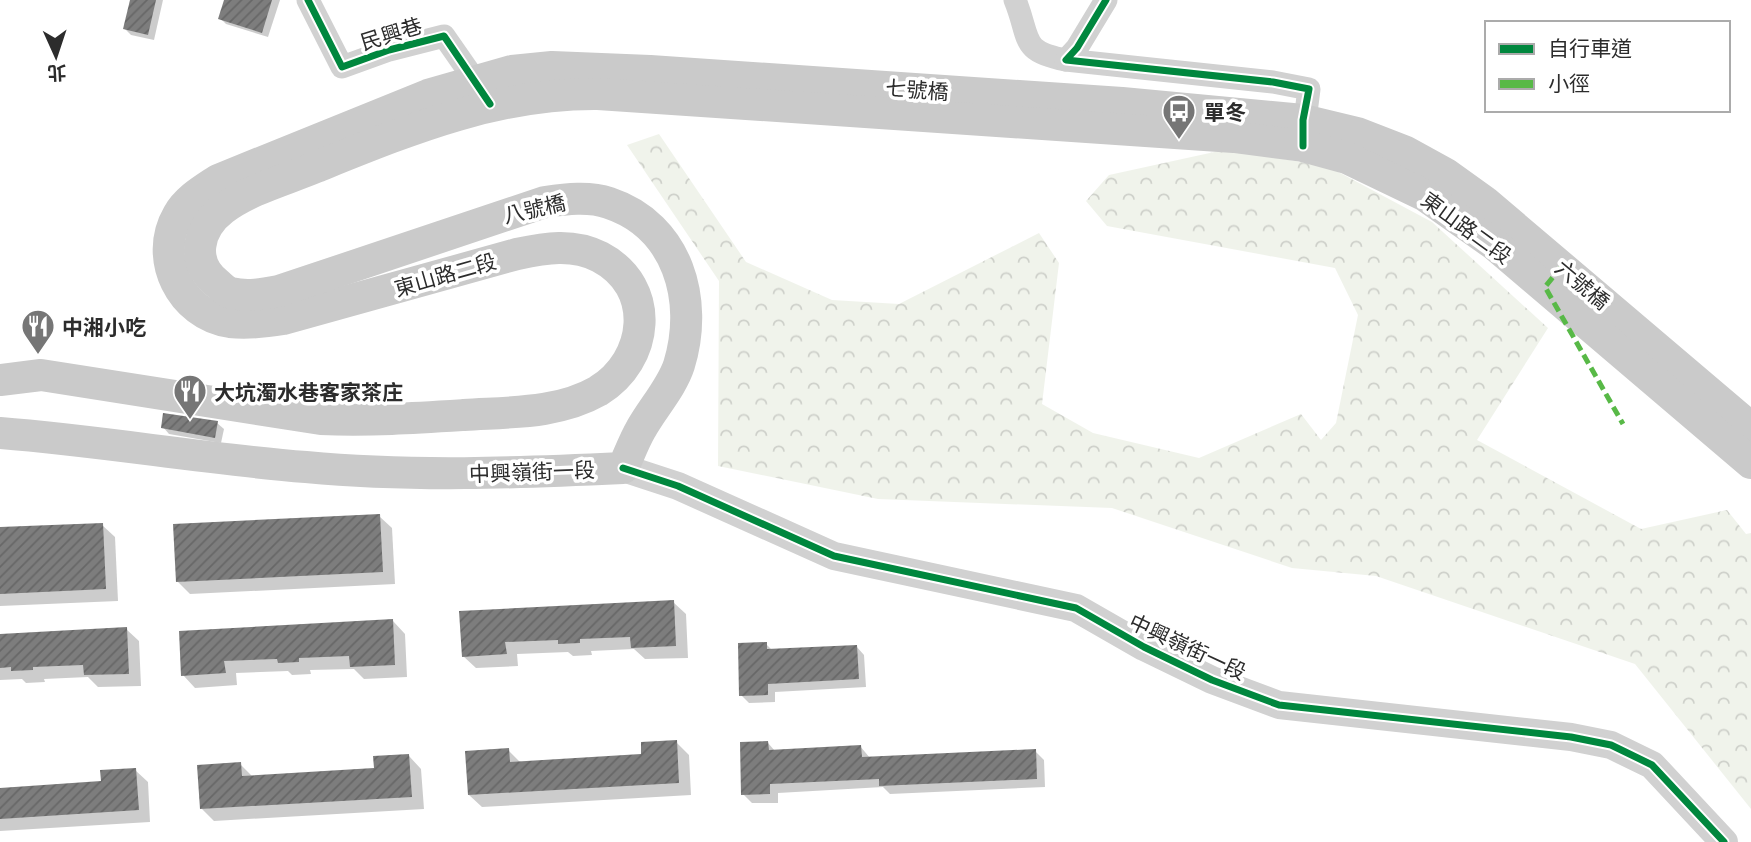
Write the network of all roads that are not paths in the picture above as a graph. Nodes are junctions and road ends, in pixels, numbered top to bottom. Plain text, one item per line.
1 (308, 0) edge
2 (1015, 0) edge
3 (1106, 0) edge
4 (1066, 60) junction
5 (716, 89) joint
6 (483, 92) junction
7 (1121, 115) joint
8 (1303, 133) junction
9 (1406, 152) joint
10 (279, 291) joint
11 (0, 380) edge
12 (1751, 428) edge
13 (4, 432) edge
14 (1751, 463) edge
15 (623, 468) junction
16 (1724, 842) edge

1 - 6 street, 民興巷
2 - 4 street
3 - 4 street
4 - 8 street
5 - 6 main road, 東山路二段
5 - 7 main road, 七號橋
6 - 10 main road, 東山路二段
6 - 11 main road, 東山路二段
7 - 8 main road, 東山路二段
8 - 9 main road, 東山路二段
8 - 14 main road, 東山路二段
9 - 12 main road, 六號橋
10 - 15 main road, 八號橋
13 - 15 main road, 中興嶺街一段
15 - 16 street, 中興嶺街一段

